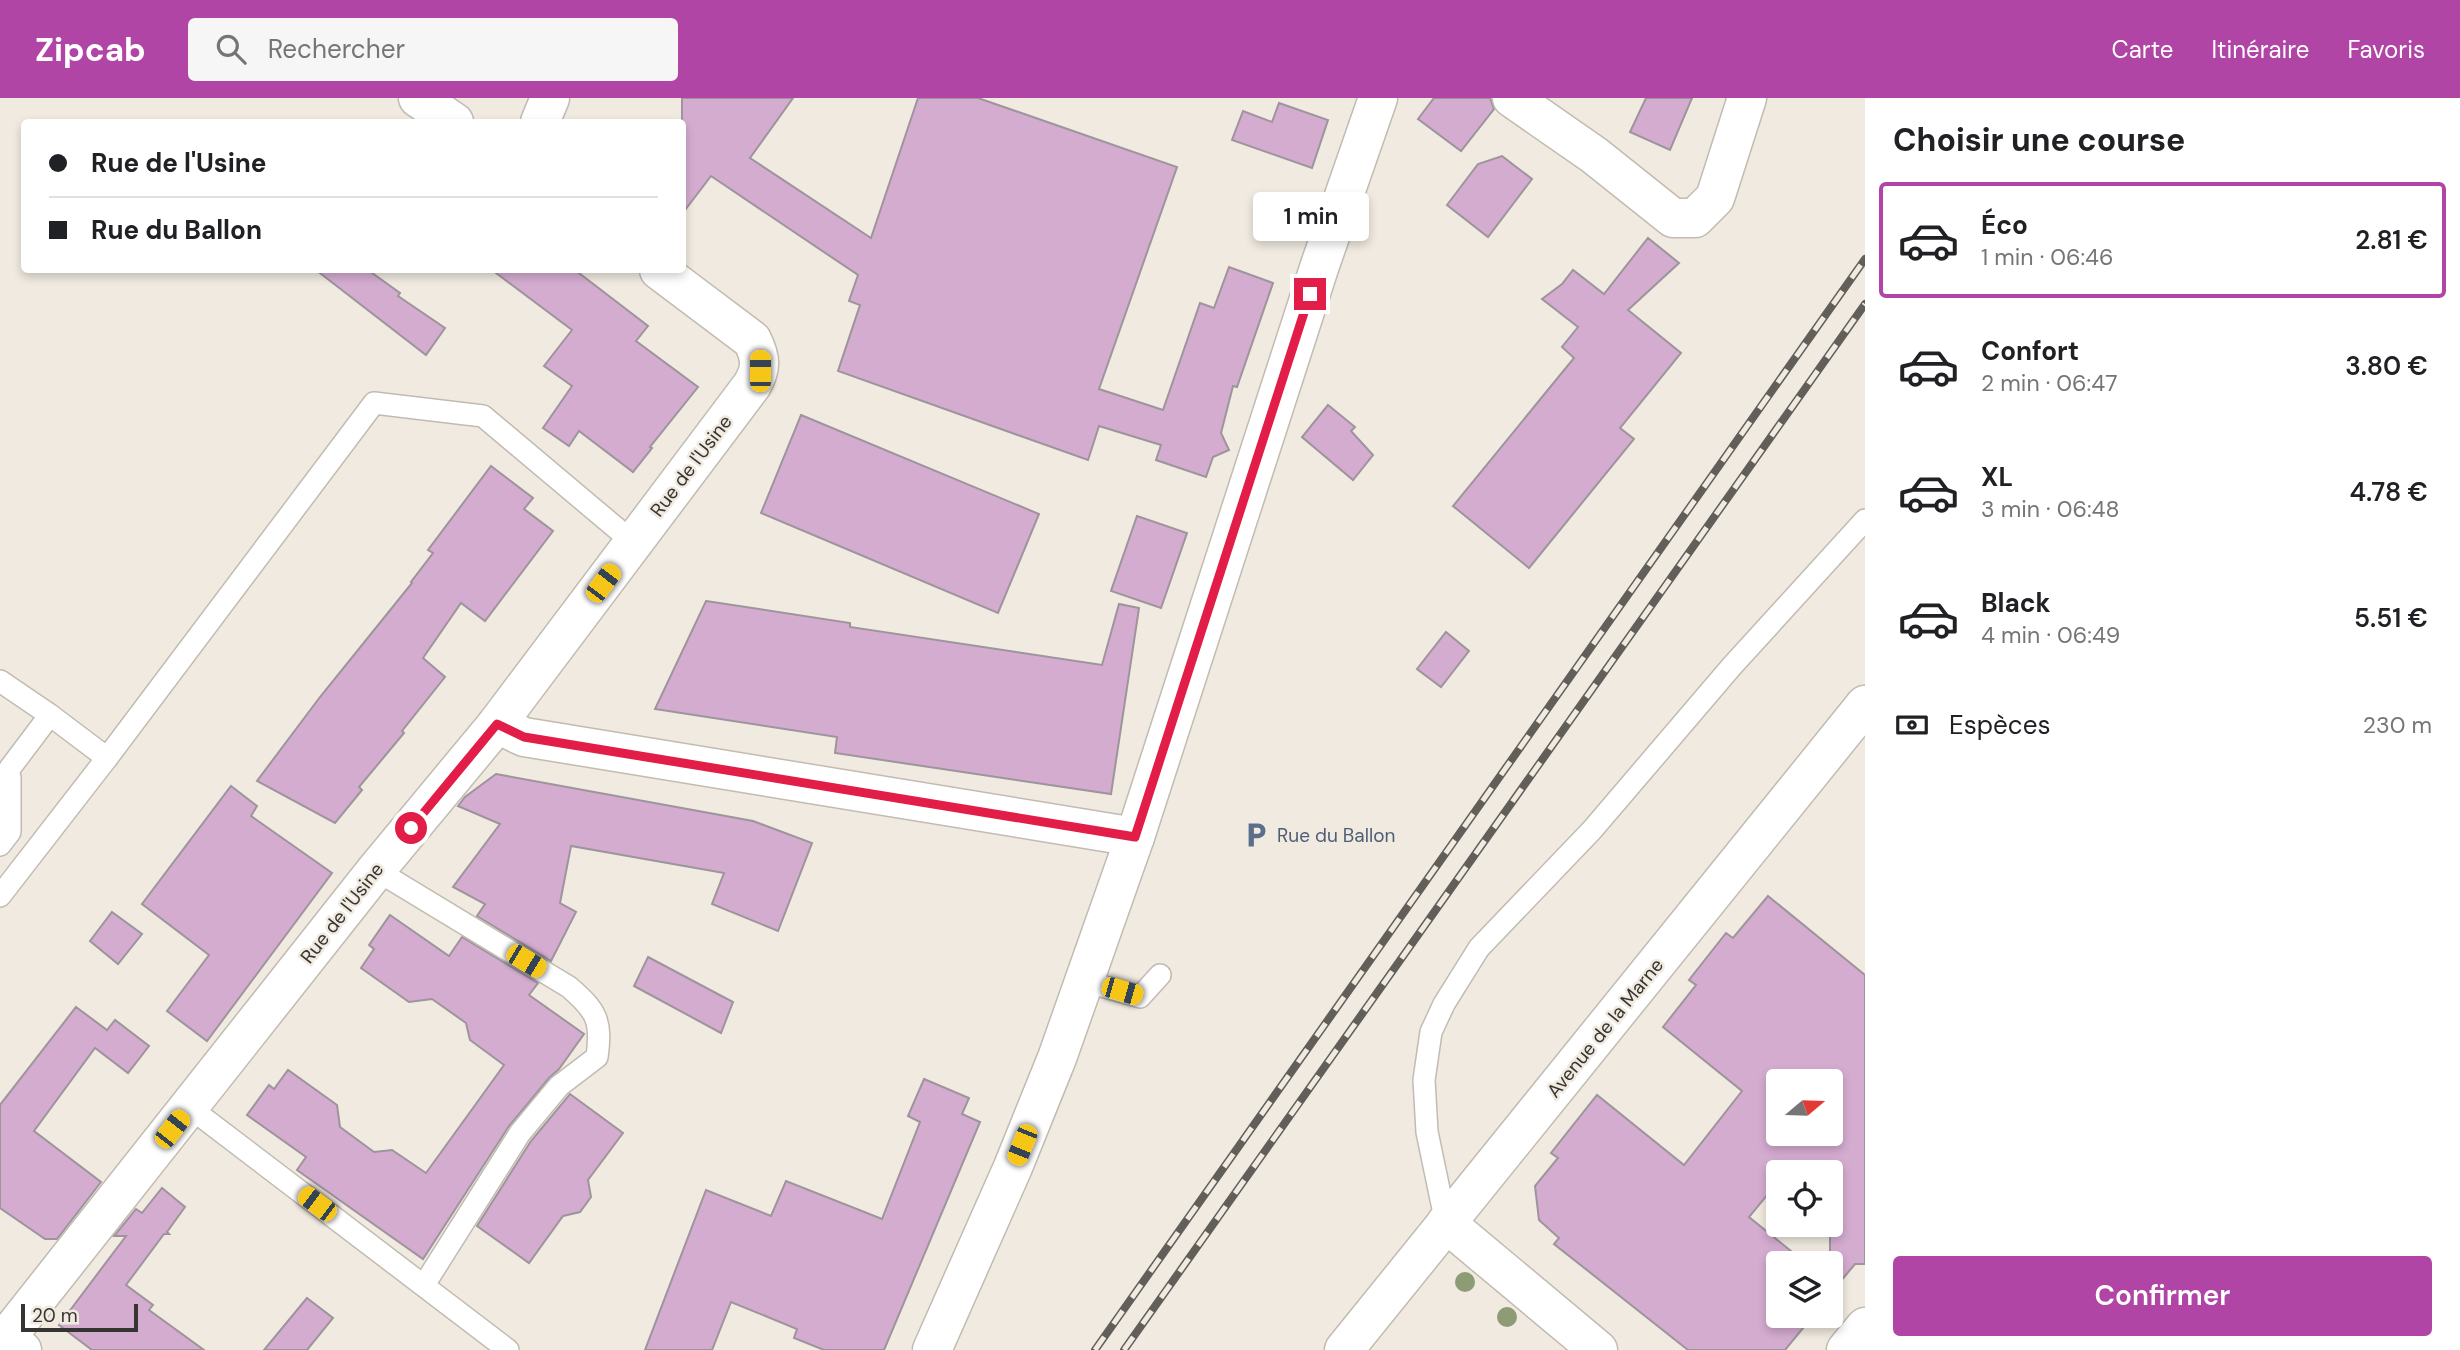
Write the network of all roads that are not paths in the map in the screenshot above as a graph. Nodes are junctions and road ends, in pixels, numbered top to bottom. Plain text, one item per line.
1 (418, 98) edge
2 (550, 98) edge
3 (1378, 98) edge
4 (1512, 98) edge
5 (1747, 98) edge
6 (450, 119) edge
7 (541, 119) edge
8 (663, 273) edge
9 (1865, 520) edge
10 (634, 543) junction
11 (0, 681) edge
12 (1865, 705) edge
13 (50, 715) junction
14 (497, 724) junction
15 (107, 758) junction
16 (3, 773) edge
17 (0, 795) edge
18 (1135, 837) junction
19 (0, 845) edge
20 (376, 870) junction
21 (0, 896) edge
22 (1160, 975) dead end
23 (1084, 981) junction
24 (189, 1107) junction
25 (1446, 1223) junction
26 (424, 1286) junction
27 (1865, 1327) edge
28 (9, 1341) edge
29 (508, 1350) edge
30 (932, 1350) edge
31 (1344, 1350) edge
32 (1598, 1350) edge
33 (1846, 1350) edge

1 - 6 street
2 - 7 street
3 - 18 street
4 - 5 street
8 - 10 street, Rue de l'Usine
9 - 25 lane
10 - 14 street, Rue de l'Usine
10 - 15 lane
11 - 13 lane
12 - 25 street, Avenue de la Marne
13 - 15 lane
13 - 16 lane
14 - 18 street
14 - 20 street, Rue de l'Usine
15 - 21 lane
16 - 17 lane
16 - 19 lane
18 - 23 street
20 - 24 street, Rue de l'Usine
20 - 26 lane
22 - 23 lane
23 - 30 street
24 - 26 lane
24 - 28 street, Rue de l'Usine
25 - 31 street, Avenue de la Marne
25 - 32 street
26 - 29 lane
27 - 33 street

